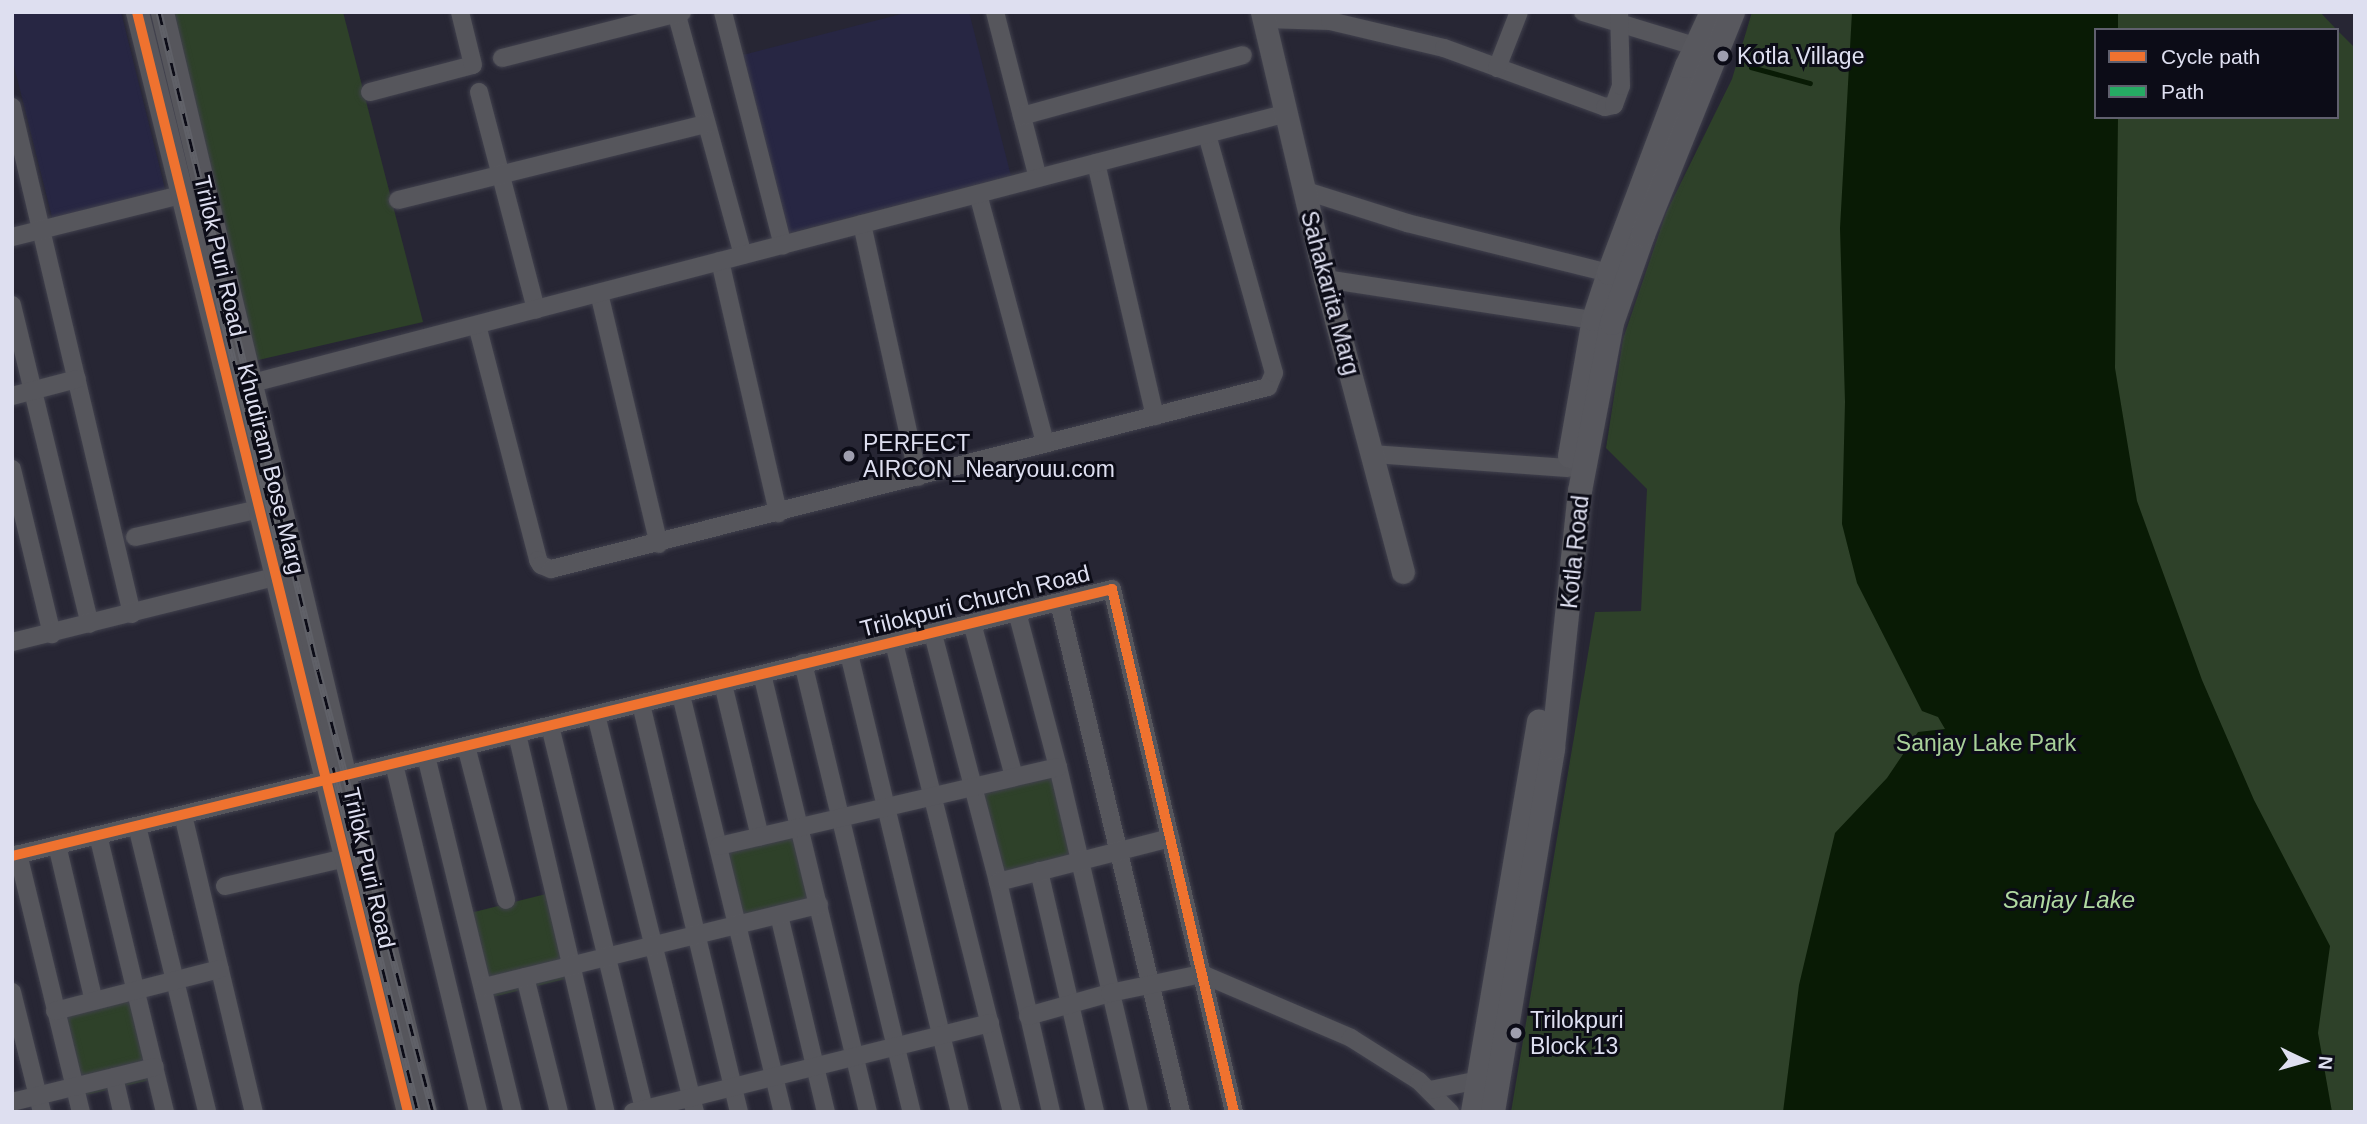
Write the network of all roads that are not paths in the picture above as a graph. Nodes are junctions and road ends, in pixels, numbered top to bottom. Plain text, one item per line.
1 (137, 12) edge
2 (162, 12) edge
3 (460, 12) edge
4 (723, 12) edge
5 (995, 12) edge
6 (1519, 12) edge
7 (1583, 12) edge
8 (1712, 12) edge
9 (1733, 12) edge
10 (678, 13) edge
11 (1263, 16) edge
12 (1332, 17) edge
13 (1618, 17) edge
14 (1706, 49) junction
15 (1243, 55) dead end
16 (502, 58) dead end
17 (1497, 68) junction
18 (370, 92) dead end
19 (479, 92) dead end
20 (12, 107) edge
21 (1284, 114) junction
22 (1022, 116) junction
23 (706, 124) junction
24 (1207, 134) junction
25 (1096, 163) junction
26 (498, 174) junction
27 (1038, 178) junction
28 (1303, 190) junction
29 (978, 194) junction
30 (181, 195) junction
31 (398, 200) dead end
32 (862, 225) junction
33 (42, 229) junction
34 (12, 237) edge
35 (783, 245) junction
36 (743, 255) junction
37 (720, 261) junction
38 (1609, 273) junction
39 (1325, 279) junction
40 (599, 293) junction
41 (12, 305) edge
42 (536, 310) junction
43 (1603, 321) junction
44 (477, 325) junction
45 (77, 379) junction
46 (241, 386) junction
47 (33, 391) junction
48 (12, 396) edge
49 (1155, 416) junction
50 (1045, 442) junction
51 (1373, 454) junction
52 (1568, 468) junction
53 (13, 475) edge
54 (918, 477) junction
55 (259, 509) junction
56 (778, 513) junction
57 (135, 537) dead end
58 (659, 544) junction
59 (1403, 572) dead end
60 (286, 574) junction
61 (1059, 602) junction
62 (1017, 612) junction
63 (132, 614) junction
64 (972, 623) junction
65 (90, 624) junction
66 (52, 634) junction
67 (933, 634) junction
68 (12, 642) edge
69 (894, 643) junction
70 (849, 654) junction
71 (803, 663) junction
72 (762, 674) junction
73 (723, 684) junction
74 (681, 695) junction
75 (641, 704) junction
76 (596, 715) junction
77 (550, 726) junction
78 (517, 734) junction
79 (466, 746) junction
80 (426, 756) junction
81 (394, 764) junction
82 (1058, 766) junction
83 (337, 777) junction
84 (1014, 777) junction
85 (973, 787) junction
86 (934, 796) junction
87 (887, 808) junction
88 (183, 815) junction
89 (842, 817) junction
90 (137, 826) junction
91 (799, 828) junction
92 (98, 835) junction
93 (760, 837) junction
94 (1170, 838) junction
95 (57, 845) junction
96 (719, 846) junction
97 (1119, 851) junction
98 (15, 855) edge
99 (345, 858) junction
100 (1079, 861) junction
101 (1039, 871) junction
102 (998, 882) junction
103 (225, 886) dead end
104 (506, 901) dead end
105 (819, 905) junction
106 (779, 915) junction
107 (738, 925) junction
108 (697, 935) junction
109 (365, 936) joint
110 (654, 945) junction
111 (608, 957) junction
112 (572, 965) junction
113 (220, 968) junction
114 (1202, 974) junction
115 (525, 976) junction
116 (174, 981) junction
117 (1150, 985) junction
118 (484, 987) junction
119 (135, 991) junction
120 (12, 992) edge
121 (1110, 993) junction
122 (94, 1001) junction
123 (1071, 1005) junction
124 (55, 1011) junction
125 (1028, 1016) junction
126 (990, 1023) junction
127 (941, 1036) junction
128 (897, 1047) junction
129 (855, 1058) junction
130 (155, 1067) junction
131 (816, 1067) junction
132 (114, 1077) junction
133 (775, 1077) junction
134 (1479, 1080) junction
135 (75, 1087) junction
136 (734, 1088) junction
137 (1430, 1090) junction
138 (12, 1102) edge
139 (40, 1104) edge
140 (693, 1104) edge
141 (641, 1111) edge
142 (81, 1112) edge
143 (122, 1112) edge
144 (165, 1112) edge
145 (207, 1112) edge
146 (254, 1112) edge
147 (408, 1112) edge
148 (425, 1112) edge
149 (478, 1112) edge
150 (513, 1112) edge
151 (559, 1112) edge
152 (606, 1112) edge
153 (739, 1112) edge
154 (783, 1112) edge
155 (826, 1112) edge
156 (868, 1112) edge
157 (912, 1112) edge
158 (960, 1112) edge
159 (1012, 1112) edge
160 (1051, 1112) edge
161 (1094, 1112) edge
162 (1139, 1112) edge
163 (1181, 1112) edge
164 (1234, 1112) edge
165 (1450, 1112) edge
166 (1473, 1112) edge
167 (1493, 1112) edge

1 - 30 street, Khudiram Bose Marg
2 - 46 street, Trilok Puri Road
3 - 18 street
4 - 35 street
5 - 22 street
6 - 17 street
7 - 13 street
8 - 14 main road, Kotla Road
9 - 14 main road, Kotla Road
10 - 16 street
10 - 23 street
11 - 12 street
11 - 21 street, Sahakarita Marg
12 - 17 street
13 - 14 street
13 - 17 street
14 - 38 main road, Kotla Road
14 - 43 main road, Kotla Road
15 - 22 street
19 - 26 street
20 - 33 street
21 - 24 street
21 - 28 street, Sahakarita Marg
22 - 27 street
23 - 26 street
23 - 36 street
24 - 25 street
24 - 49 street
25 - 27 street
25 - 49 street
26 - 31 street
26 - 42 street
27 - 29 street
28 - 38 street
28 - 39 street, Sahakarita Marg
29 - 32 street
29 - 50 street
30 - 33 street
30 - 46 street, Khudiram Bose Marg
32 - 35 street
32 - 54 street
33 - 34 street
33 - 45 street
35 - 36 street
36 - 37 street
37 - 40 street
37 - 56 street
38 - 43 main road, Kotla Road
39 - 43 street
39 - 51 street, Sahakarita Marg
40 - 42 street
40 - 58 street
41 - 47 street
42 - 44 street
43 - 52 main road, Kotla Road
43 - 167 main road, Kotla Road
44 - 46 street
44 - 58 street
45 - 47 street
45 - 63 street
46 - 55 street, Khudiram Bose Marg
46 - 60 street, Trilok Puri Road
47 - 48 street
47 - 65 street
49 - 50 street
50 - 54 street
51 - 52 street
51 - 59 street, Sahakarita Marg
52 - 134 main road, Kotla Road
53 - 66 street
54 - 56 street
55 - 57 street
55 - 60 street, Khudiram Bose Marg
56 - 58 street
60 - 63 street
60 - 83 street, Khudiram Bose Marg
61 - 62 street, Trilokpuri Church Road
61 - 94 street, Trilokpuri Church Road
61 - 97 street
62 - 64 street, Trilokpuri Church Road
62 - 82 street
63 - 65 street
64 - 67 street, Trilokpuri Church Road
64 - 84 street
65 - 66 street
66 - 68 street
67 - 69 street, Trilokpuri Church Road
67 - 85 street
69 - 70 street, Trilokpuri Church Road
69 - 86 street
70 - 71 street, Trilokpuri Church Road
70 - 87 street
71 - 72 street, Trilokpuri Church Road
71 - 89 street
72 - 73 street, Trilokpuri Church Road
72 - 91 street
73 - 74 street, Trilokpuri Church Road
73 - 93 street
74 - 75 street, Trilokpuri Church Road
74 - 96 street
75 - 76 street, Trilokpuri Church Road
75 - 108 street
76 - 77 street, Trilokpuri Church Road
76 - 110 street
77 - 78 street, Trilokpuri Church Road
77 - 111 street
78 - 79 street, Trilokpuri Church Road
78 - 112 street
79 - 80 street, Trilokpuri Church Road
79 - 104 street
80 - 81 street, Trilokpuri Church Road
80 - 118 street
81 - 83 street, Trilokpuri Church Road
81 - 149 street
82 - 84 street
82 - 100 street
83 - 88 street, Trilokpuri Church Road
83 - 99 street, Khudiram Bose Marg
83 - 148 street, Trilok Puri Road
84 - 85 street
85 - 86 street
85 - 102 street
86 - 87 street
86 - 126 street
87 - 89 street
87 - 127 street
88 - 90 street, Trilokpuri Church Road
88 - 113 street
89 - 91 street
89 - 128 street
90 - 92 street, Trilokpuri Church Road
90 - 116 street
91 - 93 street
91 - 105 street
92 - 95 street, Trilokpuri Church Road
92 - 119 street
93 - 96 street
94 - 97 street
94 - 114 street, Trilokpuri Church Road
95 - 98 street, Trilokpuri Church Road
95 - 122 street
96 - 107 street
97 - 100 street
97 - 117 street
98 - 124 street
99 - 103 street
99 - 109 street, Khudiram Bose Marg
100 - 101 street
100 - 121 street
101 - 102 street
101 - 123 street
102 - 125 street
105 - 106 street
105 - 129 street
106 - 107 street
106 - 131 street
107 - 108 street
107 - 133 street
108 - 110 street
108 - 136 street
109 - 147 street, Trilok Puri Road
110 - 111 street
110 - 140 street
111 - 112 street
111 - 141 street
112 - 115 street
112 - 152 street
113 - 116 street
113 - 146 street
114 - 117 street
114 - 137 street
114 - 164 street, Trilokpuri Church Road
115 - 118 street
115 - 151 street
116 - 119 street
116 - 145 street
117 - 121 street
117 - 163 street
118 - 150 street
119 - 122 street
119 - 130 street
120 - 139 street
121 - 123 street
121 - 162 street
122 - 124 street
123 - 125 street
123 - 161 street
124 - 135 street
125 - 160 street
126 - 127 street
126 - 159 street
127 - 128 street
127 - 158 street
128 - 129 street
128 - 157 street
129 - 131 street
129 - 156 street
130 - 132 street
130 - 144 street
131 - 133 street
131 - 155 street
132 - 135 street
132 - 143 street
133 - 136 street
133 - 154 street
134 - 137 street
134 - 166 main road, Kotla Road
135 - 139 street
135 - 142 street
136 - 140 street
136 - 153 street
137 - 165 street
138 - 139 street
140 - 141 street

